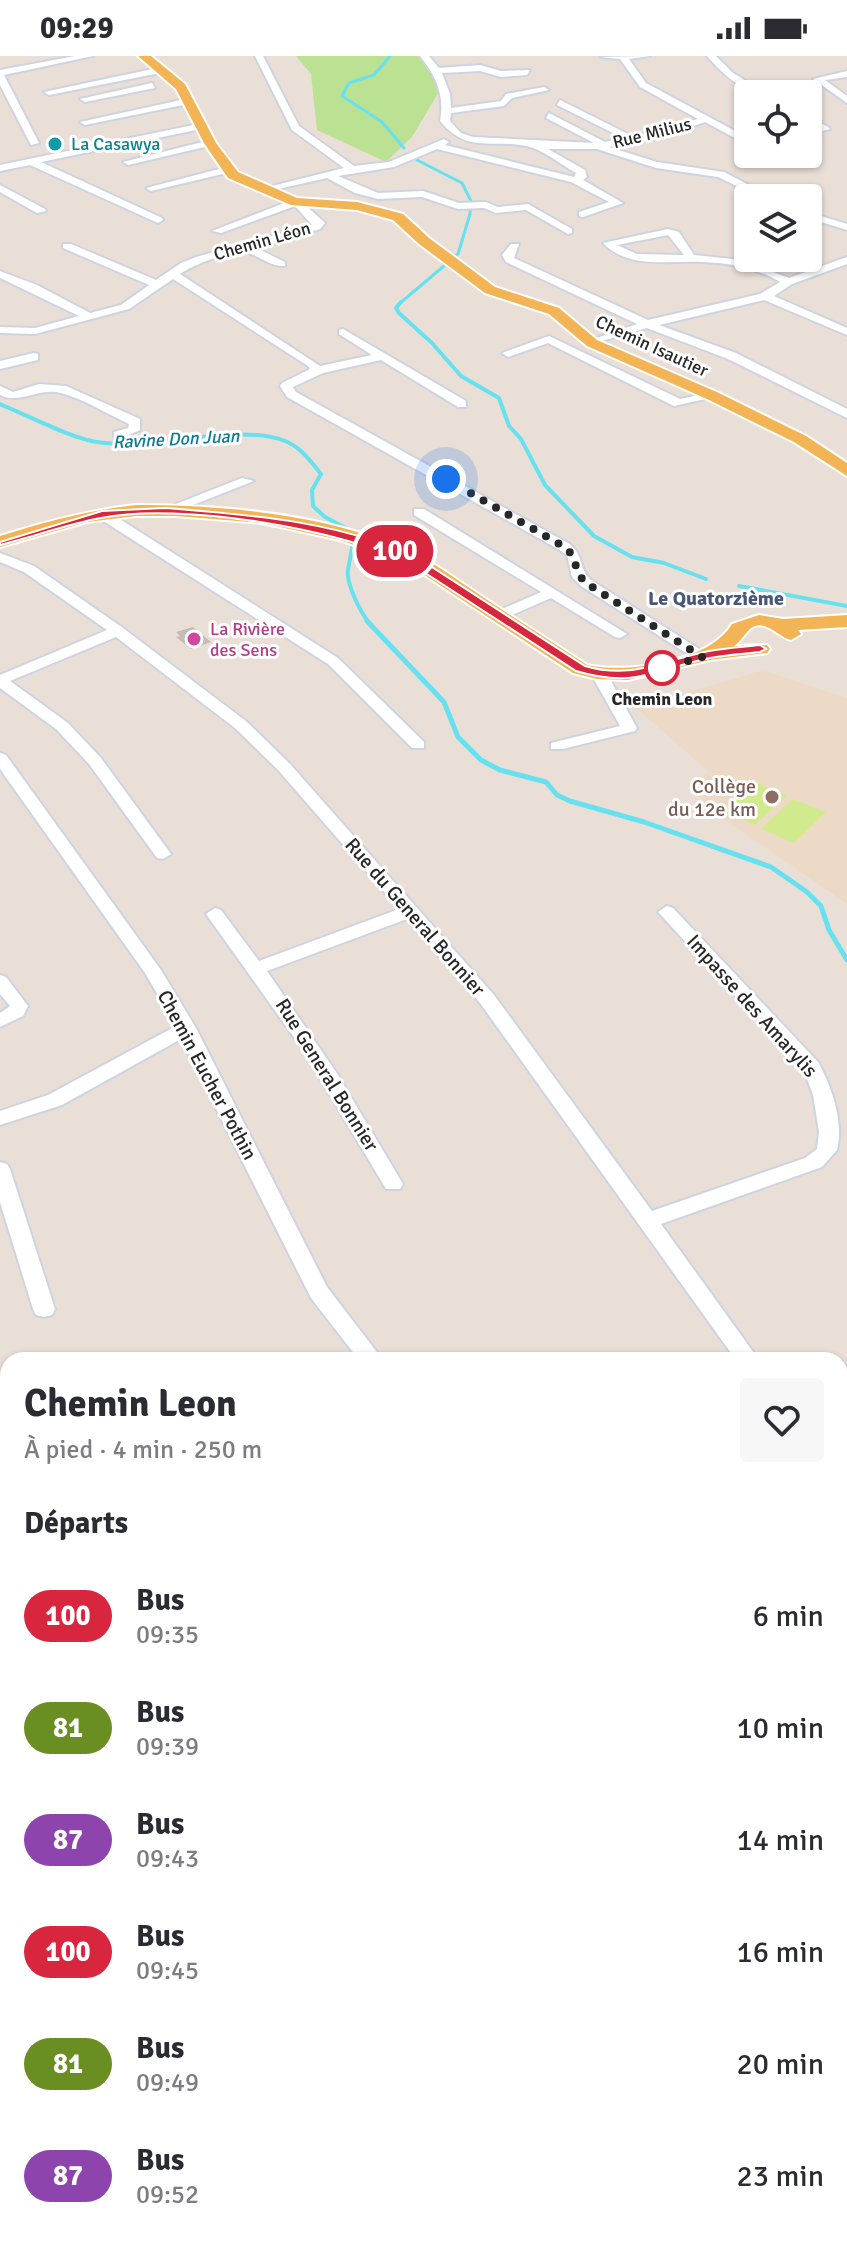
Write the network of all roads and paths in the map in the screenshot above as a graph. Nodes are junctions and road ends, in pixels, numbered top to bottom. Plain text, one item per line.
1 (89, 56) edge
2 (144, 56) edge
3 (259, 56) edge
4 (424, 56) edge
5 (646, 56) edge
6 (711, 56) edge
7 (604, 57) edge
8 (624, 58) junction
9 (162, 70) junction
10 (439, 71) junction
11 (527, 72) dead end
12 (847, 74) edge
13 (0, 75) edge
14 (739, 80) edge
15 (176, 81) junction
16 (544, 90) dead end
17 (49, 92) dead end
18 (83, 100) dead end
19 (847, 100) edge
20 (190, 101) junction
21 (560, 103) dead end
22 (447, 111) junction
23 (549, 116) dead end
24 (706, 119) junction
25 (85, 122) dead end
26 (203, 126) junction
27 (822, 127) edge
28 (825, 129) dead end
29 (734, 134) edge
30 (466, 139) junction
31 (631, 139) junction
32 (34, 143) dead end
33 (210, 143) junction
34 (434, 145) junction
35 (533, 145) junction
36 (602, 145) junction
37 (32, 162) junction
38 (128, 162) dead end
39 (0, 168) edge
40 (352, 169) junction
41 (227, 170) junction
42 (327, 174) junction
43 (575, 180) junction
44 (740, 184) edge
45 (0, 188) edge
46 (151, 188) dead end
47 (264, 191) junction
48 (296, 202) junction
49 (41, 211) dead end
50 (583, 214) dead end
51 (822, 219) edge
52 (158, 220) dead end
53 (847, 227) edge
54 (217, 231) dead end
55 (568, 231) dead end
56 (67, 246) dead end
57 (515, 246) dead end
58 (249, 249) junction
59 (691, 258) junction
60 (847, 260) edge
61 (281, 264) dead end
62 (0, 274) edge
63 (173, 274) junction
64 (788, 282) junction
65 (158, 284) junction
66 (764, 296) junction
67 (88, 316) junction
68 (647, 324) junction
69 (0, 330) edge
70 (343, 332) dead end
71 (847, 332) edge
72 (592, 343) junction
73 (508, 353) dead end
74 (382, 356) junction
75 (34, 357) dead end
76 (0, 365) edge
77 (318, 372) junction
78 (713, 396) junction
79 (5, 399) edge
80 (462, 404) dead end
81 (847, 414) edge
82 (118, 435) dead end
83 (847, 471) edge
84 (247, 481) dead end
85 (165, 511) junction
86 (419, 512) dead end
87 (102, 514) junction
88 (0, 542) edge
89 (0, 557) edge
90 (552, 592) junction
91 (498, 616) junction
92 (839, 621) edge
93 (786, 629) junction
94 (118, 631) junction
95 (620, 634) dead end
96 (737, 635) junction
97 (760, 649) junction
98 (705, 656) junction
99 (599, 674) junction
100 (0, 680) edge
101 (418, 745) dead end
102 (557, 746) dead end
103 (0, 758) edge
104 (163, 854) dead end
105 (411, 911) junction
106 (667, 912) dead end
107 (215, 914) dead end
108 (257, 968) junction
109 (0, 981) edge
110 (0, 1021) edge
111 (187, 1028) junction
112 (0, 1118) edge
113 (0, 1169) edge
114 (393, 1184) dead end
115 (647, 1221) junction
116 (44, 1309) dead end
117 (366, 1352) edge
118 (742, 1352) edge

1 - 13 street
2 - 9 main road, Chemin Isautier
3 - 40 street
4 - 10 street
5 - 8 street
6 - 14 street
7 - 8 street
8 - 24 street, Rue Milius
9 - 15 main road, Chemin Isautier
9 - 17 street
10 - 11 street
10 - 22 street
12 - 19 street
13 - 32 street
15 - 18 street
15 - 20 main road, Chemin Isautier
16 - 22 street
20 - 25 street
20 - 26 main road, Chemin Isautier
21 - 31 street
22 - 30 street
23 - 36 street
24 - 29 street, Rue Milius
24 - 31 street, Rue Milius
26 - 33 main road, Chemin Isautier
26 - 37 street
27 - 28 street
30 - 34 street
30 - 35 street
31 - 36 street, Rue Milius
33 - 38 street
33 - 41 main road, Chemin Isautier
34 - 40 street
34 - 43 street
35 - 36 street
35 - 43 street
36 - 44 street
37 - 39 street
37 - 52 street
40 - 42 street
41 - 46 street
41 - 47 main road, Chemin Isautier
42 - 47 street
42 - 55 street
43 - 50 street
45 - 49 street
47 - 48 main road, Chemin Isautier
48 - 54 street
48 - 58 street, Chemin Léon
48 - 72 main road, Chemin Isautier
51 - 53 street
56 - 65 street
57 - 68 street
58 - 61 street
58 - 63 street, Chemin Léon
59 - 59 street
59 - 64 street
60 - 64 street
62 - 67 street
63 - 65 street, Chemin Léon
63 - 77 street
64 - 66 street
65 - 67 street, Chemin Léon
66 - 68 street
66 - 71 street
67 - 69 street, Chemin Léon
68 - 72 street
68 - 81 street
70 - 74 street
72 - 78 main road, Chemin Isautier
73 - 78 street
74 - 77 street
74 - 80 street
75 - 76 street
77 - 98 street
78 - 83 main road, Chemin Isautier
79 - 82 street
84 - 85 street
85 - 87 main road
85 - 91 main road
86 - 90 street
87 - 88 main road
87 - 101 street
89 - 94 street, Rue du General Bonnier
90 - 91 street
90 - 95 street
91 - 99 main road
92 - 93 main road
93 - 96 main road
93 - 97 main road
94 - 100 street
94 - 105 street, Rue du General Bonnier
96 - 97 main road
96 - 98 main road
97 - 98 main road
98 - 99 main road
99 - 102 street
100 - 104 street
103 - 111 street, Chemin Eucher Pothin
105 - 108 street
105 - 115 street, Rue du General Bonnier
106 - 115 street, Impasse des Amarylis
107 - 108 street, Rue General Bonnier
108 - 114 street, Rue General Bonnier
109 - 110 street
111 - 112 street
111 - 117 street, Chemin Eucher Pothin
113 - 116 street
115 - 118 street, Rue du General Bonnier

